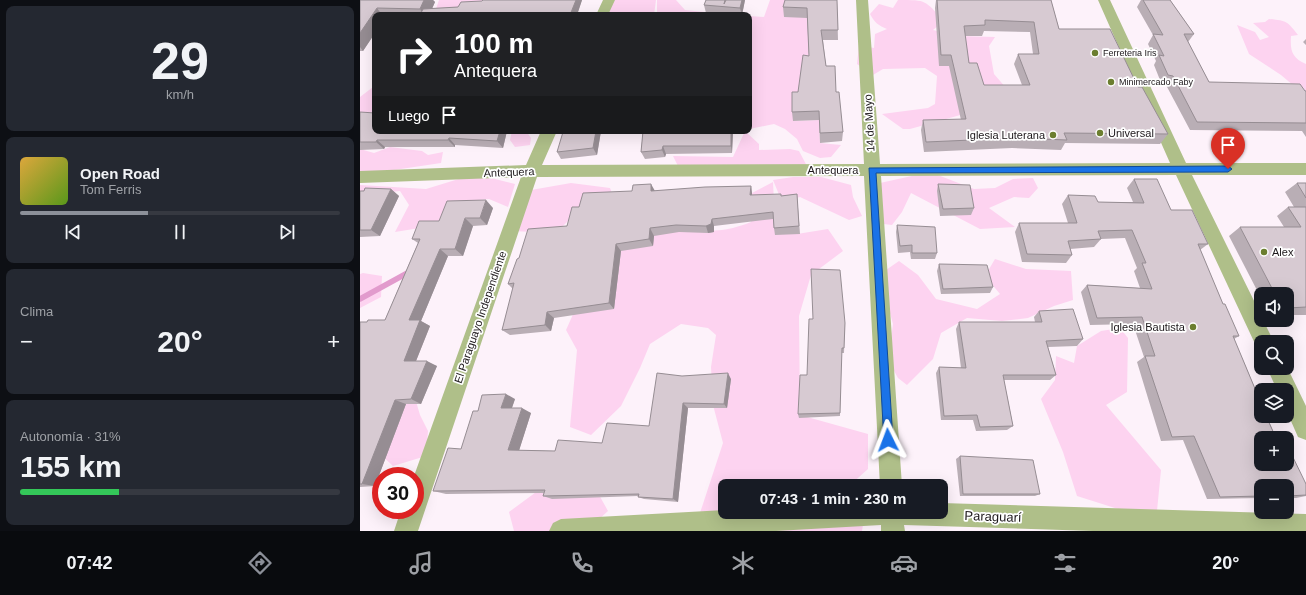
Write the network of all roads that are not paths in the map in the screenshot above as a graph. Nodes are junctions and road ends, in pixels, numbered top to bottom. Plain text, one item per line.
1 (609, 0) edge
2 (862, 0) edge
3 (1104, 0) edge
4 (603, 12) edge
5 (548, 134) edge
6 (1181, 169) junction
7 (1306, 169) edge
8 (872, 170) junction
9 (531, 171) junction
10 (360, 177) edge
11 (1261, 335) edge
12 (1280, 375) edge
13 (1306, 429) edge
14 (424, 478) edge
15 (891, 479) edge
16 (410, 519) edge
17 (892, 519) edge
18 (1306, 526) edge
19 (406, 531) edge
20 (561, 531) edge

1 - 4 street
2 - 8 street, 14 de Mayo
3 - 6 street
5 - 9 street, El Paraguayo Independiente
6 - 7 street, Antequera
6 - 8 street, Antequera
6 - 11 street
8 - 9 street, Antequera
8 - 15 street, 14 de Mayo
9 - 10 street, Antequera
9 - 14 street, El Paraguayo Independiente
12 - 13 street
16 - 19 street
17 - 18 street, Paraguarí
17 - 20 street, Paraguarí

